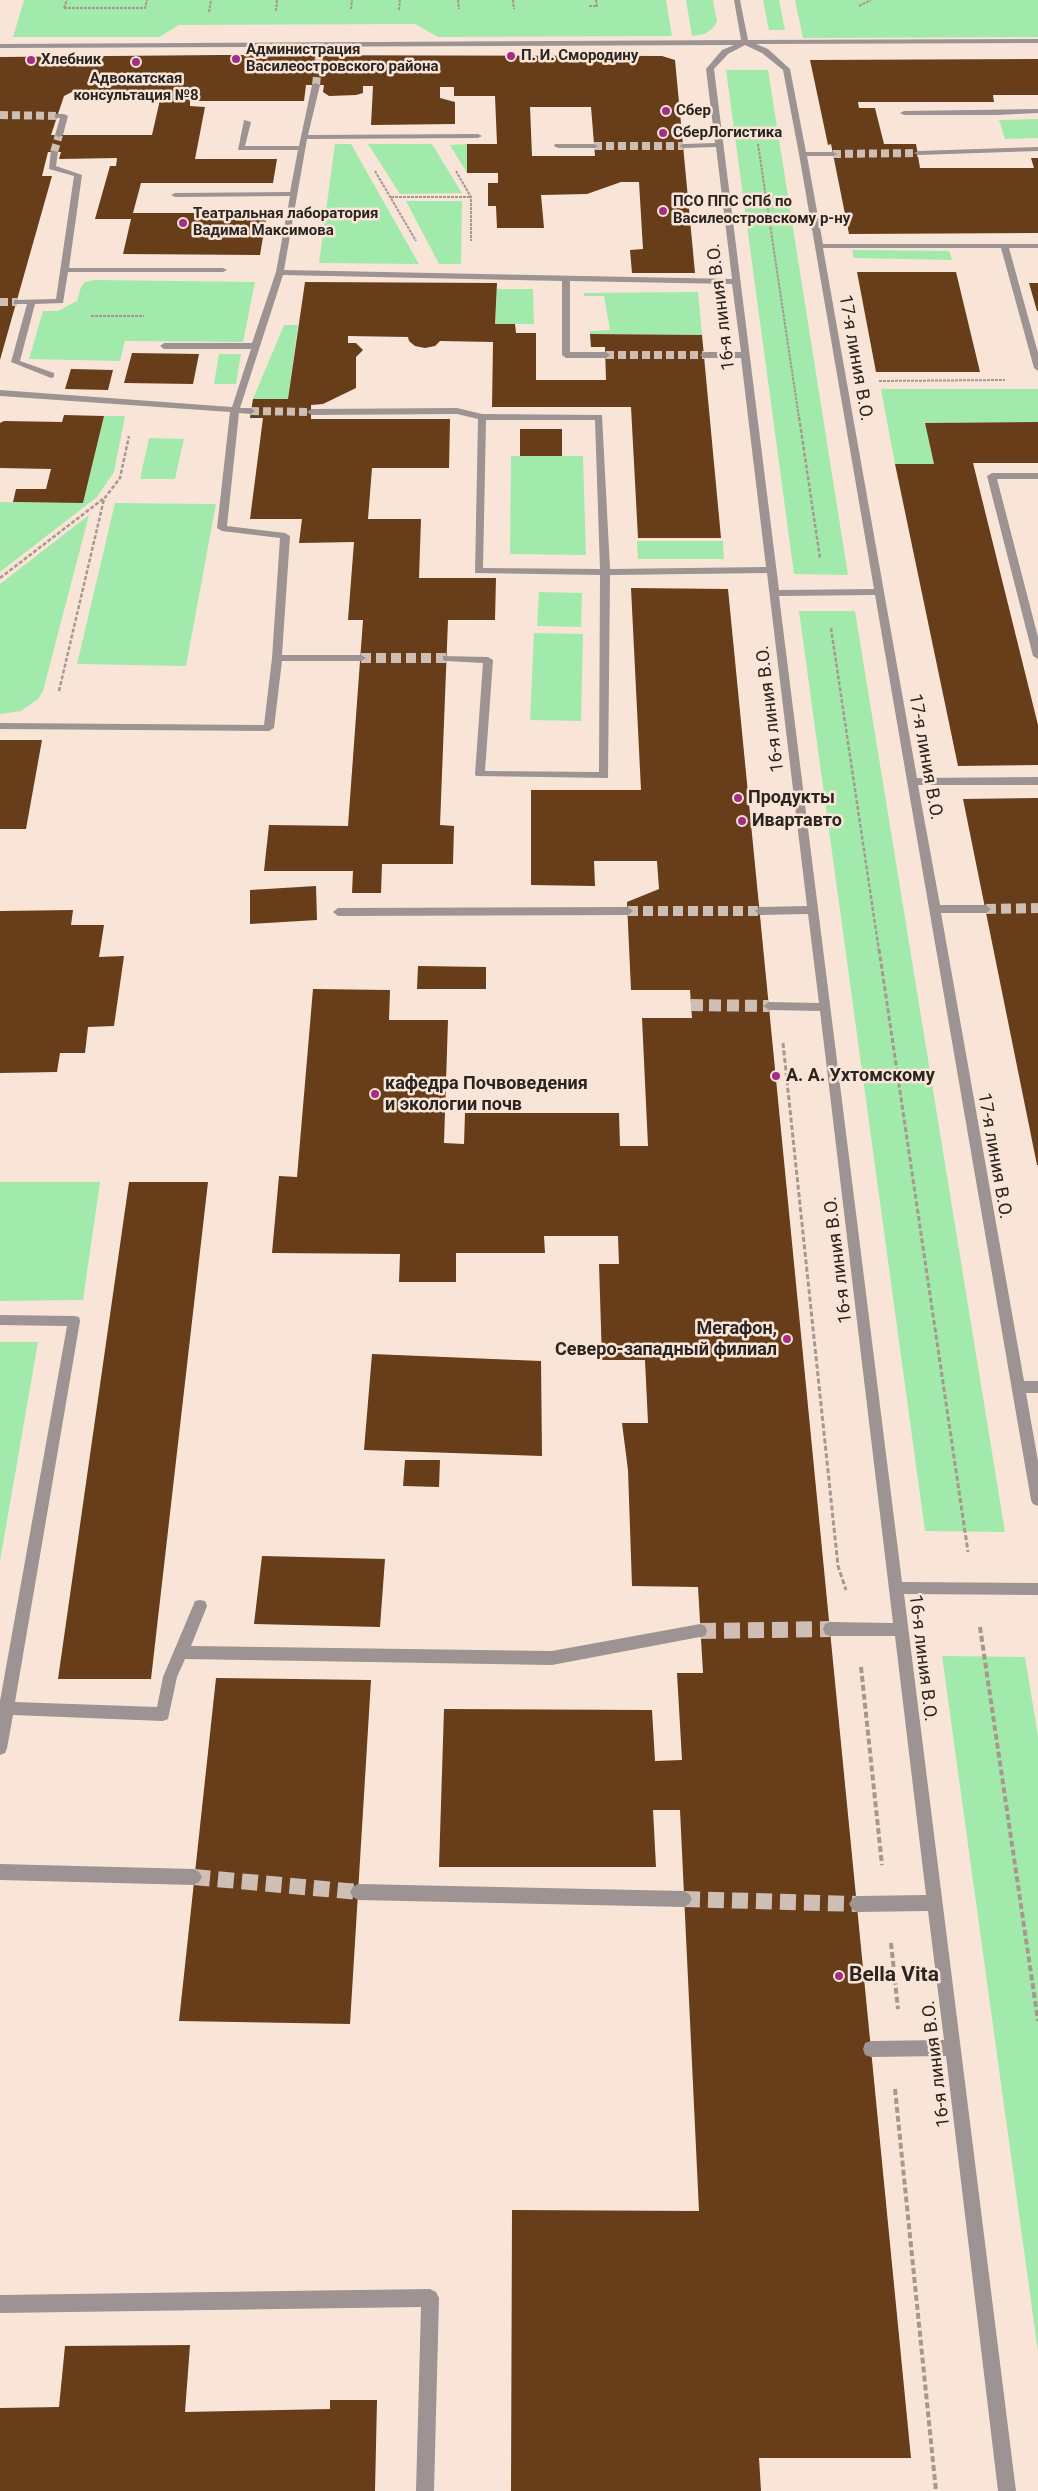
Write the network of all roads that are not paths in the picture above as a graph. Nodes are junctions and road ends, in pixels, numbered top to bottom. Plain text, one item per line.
1 (737, 0) edge
2 (1038, 41) edge
3 (745, 42) junction
4 (320, 44) junction
5 (0, 46) edge
6 (320, 53) tunnel mouth
7 (316, 85) tunnel mouth
8 (1038, 111) edge
9 (904, 113) dead end
10 (58, 116) dead end
11 (247, 122) dead end
12 (59, 135) tunnel mouth
13 (478, 136) dead end
14 (304, 137) junction
15 (720, 145) junction
16 (558, 146) dead end
17 (594, 146) tunnel mouth
18 (683, 146) tunnel mouth
19 (302, 148) junction
20 (1038, 148) edge
21 (54, 152) tunnel mouth
22 (918, 153) tunnel mouth
23 (803, 154) junction
24 (833, 154) tunnel mouth
25 (294, 194) junction
26 (175, 195) dead end
27 (819, 246) junction
28 (1004, 246) junction
29 (1038, 246) edge
30 (66, 270) junction
31 (223, 270) dead end
32 (280, 272) junction
33 (566, 279) junction
34 (736, 282) junction
35 (32, 301) junction
36 (17, 302) tunnel mouth
37 (164, 346) dead end
38 (254, 346) junction
39 (606, 355) tunnel mouth
40 (704, 355) tunnel mouth
41 (745, 355) junction
42 (1038, 368) edge
43 (51, 375) dead end
44 (0, 393) edge
45 (235, 410) junction
46 (251, 411) tunnel mouth
47 (310, 412) tunnel mouth
48 (482, 417) junction
49 (1038, 476) edge
50 (771, 570) junction
51 (605, 572) junction
52 (880, 592) junction
53 (775, 593) junction
54 (1037, 649) edge
55 (276, 658) junction
56 (360, 658) tunnel mouth
57 (446, 658) tunnel mouth
58 (0, 726) edge
59 (1038, 781) edge
60 (913, 782) junction
61 (935, 909) junction
62 (986, 909) tunnel mouth
63 (814, 910) junction
64 (628, 911) tunnel mouth
65 (760, 911) tunnel mouth
66 (338, 912) dead end
67 (769, 1006) tunnel mouth
68 (825, 1007) junction
69 (0, 1320) edge
70 (1018, 1387) junction
71 (1038, 1387) edge
72 (1038, 1500) edge
73 (896, 1588) junction
74 (1038, 1589) edge
75 (200, 1606) dead end
76 (830, 1629) tunnel mouth
77 (700, 1630) tunnel mouth
78 (902, 1630) junction
79 (181, 1652) junction
80 (3, 1708) edge
81 (0, 1748) edge
82 (0, 1872) edge
83 (194, 1877) tunnel mouth
84 (358, 1892) tunnel mouth
85 (684, 1899) tunnel mouth
86 (935, 1903) junction
87 (857, 1904) tunnel mouth
88 (953, 2048) junction
89 (871, 2049) dead end
90 (0, 2304) edge
91 (425, 2491) edge
92 (1007, 2491) edge

1 - 3 street
2 - 3 street
3 - 4 street
3 - 15 street, 16-я линия В.О.
3 - 23 street, 17-я линия В.О.
4 - 5 street
4 - 6 street
7 - 14 street
8 - 9 street
10 - 12 street
11 - 19 street
13 - 14 street
14 - 19 street
15 - 18 street
15 - 34 street, 16-я линия В.О.
16 - 17 street
19 - 25 street
20 - 22 street
21 - 30 street
23 - 24 street
23 - 27 street, 17-я линия В.О.
25 - 26 street
25 - 32 street
27 - 28 street
27 - 52 street, 17-я линия В.О.
28 - 29 street
28 - 42 street
30 - 31 street
30 - 35 street
32 - 33 street
32 - 38 street
33 - 34 street
33 - 39 street
34 - 41 street, 16-я линия В.О.
35 - 36 street
35 - 43 street
37 - 38 street
38 - 45 street
40 - 41 street
41 - 50 street, 16-я линия В.О.
44 - 45 street
45 - 46 street
45 - 55 street
47 - 48 street
48 - 51 street
48 - 51 street
49 - 54 street
50 - 51 street
50 - 53 street, 16-я линия В.О.
51 - 57 street
52 - 53 street
52 - 60 street, 17-я линия В.О.
53 - 63 street, 16-я линия В.О.
55 - 56 street
55 - 58 street
59 - 60 street
60 - 61 street, 17-я линия В.О.
61 - 62 street
61 - 70 street, 17-я линия В.О.
63 - 65 street
63 - 68 street, 16-я линия В.О.
64 - 66 street
67 - 68 street
68 - 73 street, 16-я линия В.О.
69 - 80 street
70 - 71 street
70 - 72 street, 17-я линия В.О.
73 - 74 street
73 - 78 street, 16-я линия В.О.
75 - 79 street
76 - 78 street
77 - 79 street
78 - 86 street, 16-я линия В.О.
79 - 80 street
80 - 81 street
82 - 83 street
84 - 85 street
86 - 87 street
86 - 88 street, 16-я линия В.О.
88 - 89 street
88 - 92 street, 16-я линия В.О.
90 - 91 street

